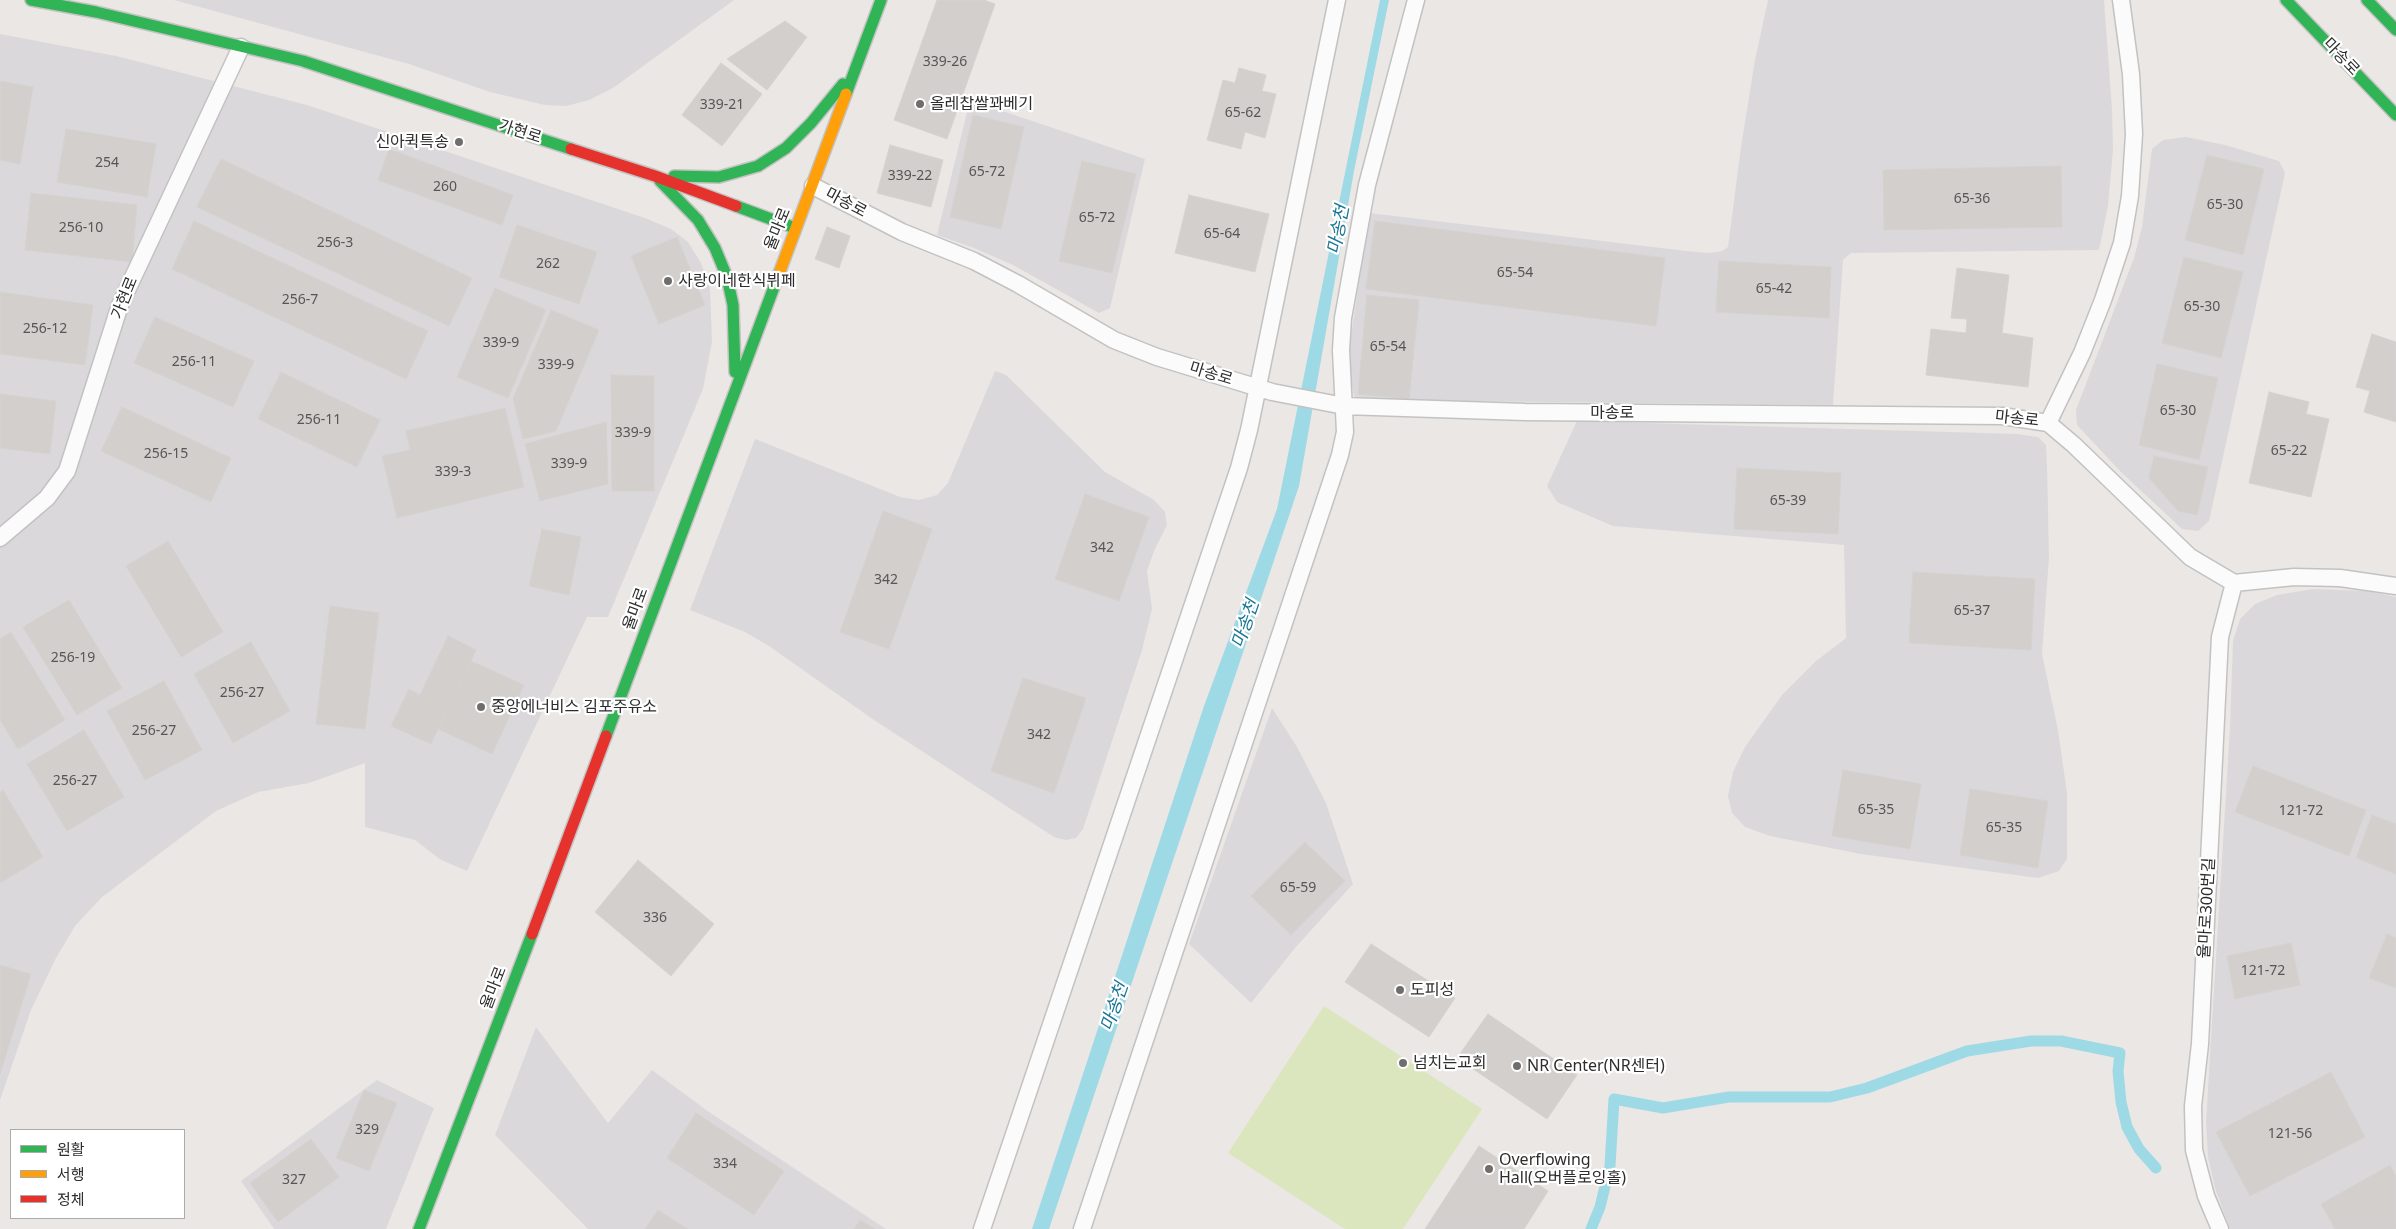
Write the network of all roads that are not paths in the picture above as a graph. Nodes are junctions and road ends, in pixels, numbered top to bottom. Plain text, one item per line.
1 (31, 0) edge
2 (881, 0) edge
3 (1337, 0) edge
4 (1416, 0) edge
5 (2121, 0) edge
6 (2286, 0) edge
7 (2367, 0) edge
8 (2396, 30) edge
9 (241, 47) junction
10 (857, 68) junction
11 (2396, 115) edge
12 (655, 176) junction
13 (813, 186) junction
14 (795, 228) junction
15 (736, 386) junction
16 (1256, 387) junction
17 (1336, 404) junction
18 (2048, 423) junction
19 (0, 538) edge
20 (2234, 583) junction
21 (2396, 586) edge
22 (419, 1229) edge
23 (982, 1229) edge
24 (1082, 1229) edge
25 (2220, 1229) edge

1 - 9 street, 가현로
2 - 10 street, 율마로
3 - 16 lane
4 - 17 lane
5 - 18 lane
6 - 11 street, 마송로
7 - 8 street
9 - 12 street, 가현로
9 - 19 lane, 가현로
10 - 12 street
10 - 13 street, 율마로
12 - 14 street, 가현로
12 - 15 street
13 - 14 street, 율마로
13 - 16 lane, 마송로
14 - 15 street, 율마로
15 - 22 street, 율마로
16 - 17 lane, 마송로
16 - 23 lane
17 - 18 lane, 마송로
17 - 24 lane
18 - 20 lane, 마송로
20 - 21 lane
20 - 25 lane, 율마로300번길

